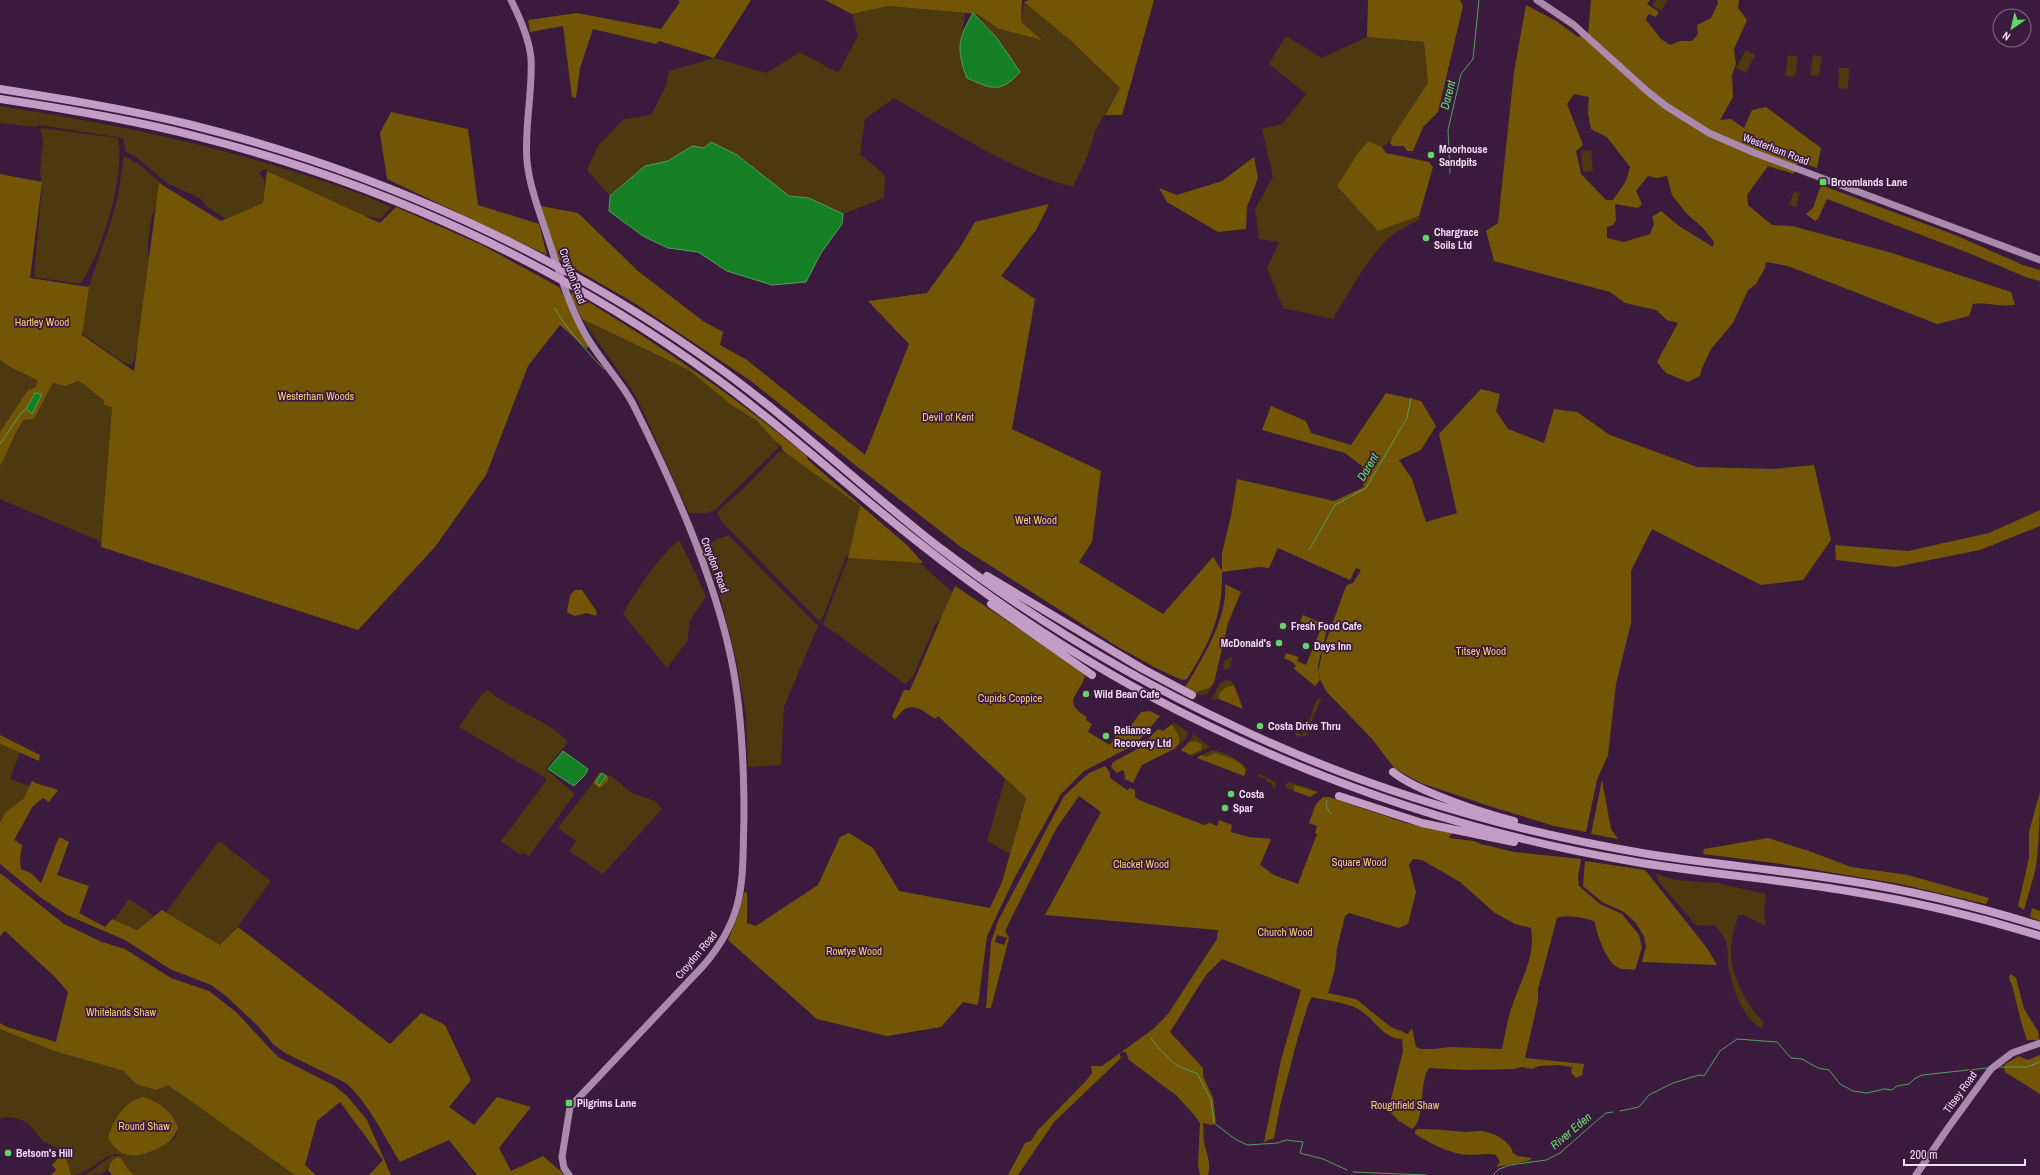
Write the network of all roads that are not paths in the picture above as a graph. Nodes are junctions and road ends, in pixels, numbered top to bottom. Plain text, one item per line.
1 (511, 0) edge
2 (1537, 0) edge
3 (0, 89) edge
4 (0, 99) edge
5 (2040, 260) edge
6 (883, 514) junction
7 (949, 554) junction
8 (1092, 675) dead end
9 (1192, 694) dead end
10 (1393, 772) dead end
11 (1339, 796) dead end
12 (1620, 849) junction
13 (1574, 850) junction
14 (2040, 926) edge
15 (2040, 936) edge
16 (2040, 1044) edge
17 (569, 1175) edge
18 (1916, 1175) edge

1 - 17 main road, Croydon Road
2 - 5 main road, Westerham Road
3 - 7 highway
4 - 6 highway
6 - 8 highway
6 - 13 highway
7 - 9 highway
7 - 12 highway
10 - 12 highway
11 - 13 highway
12 - 14 highway
13 - 15 highway
16 - 18 main road, Titsey Road

